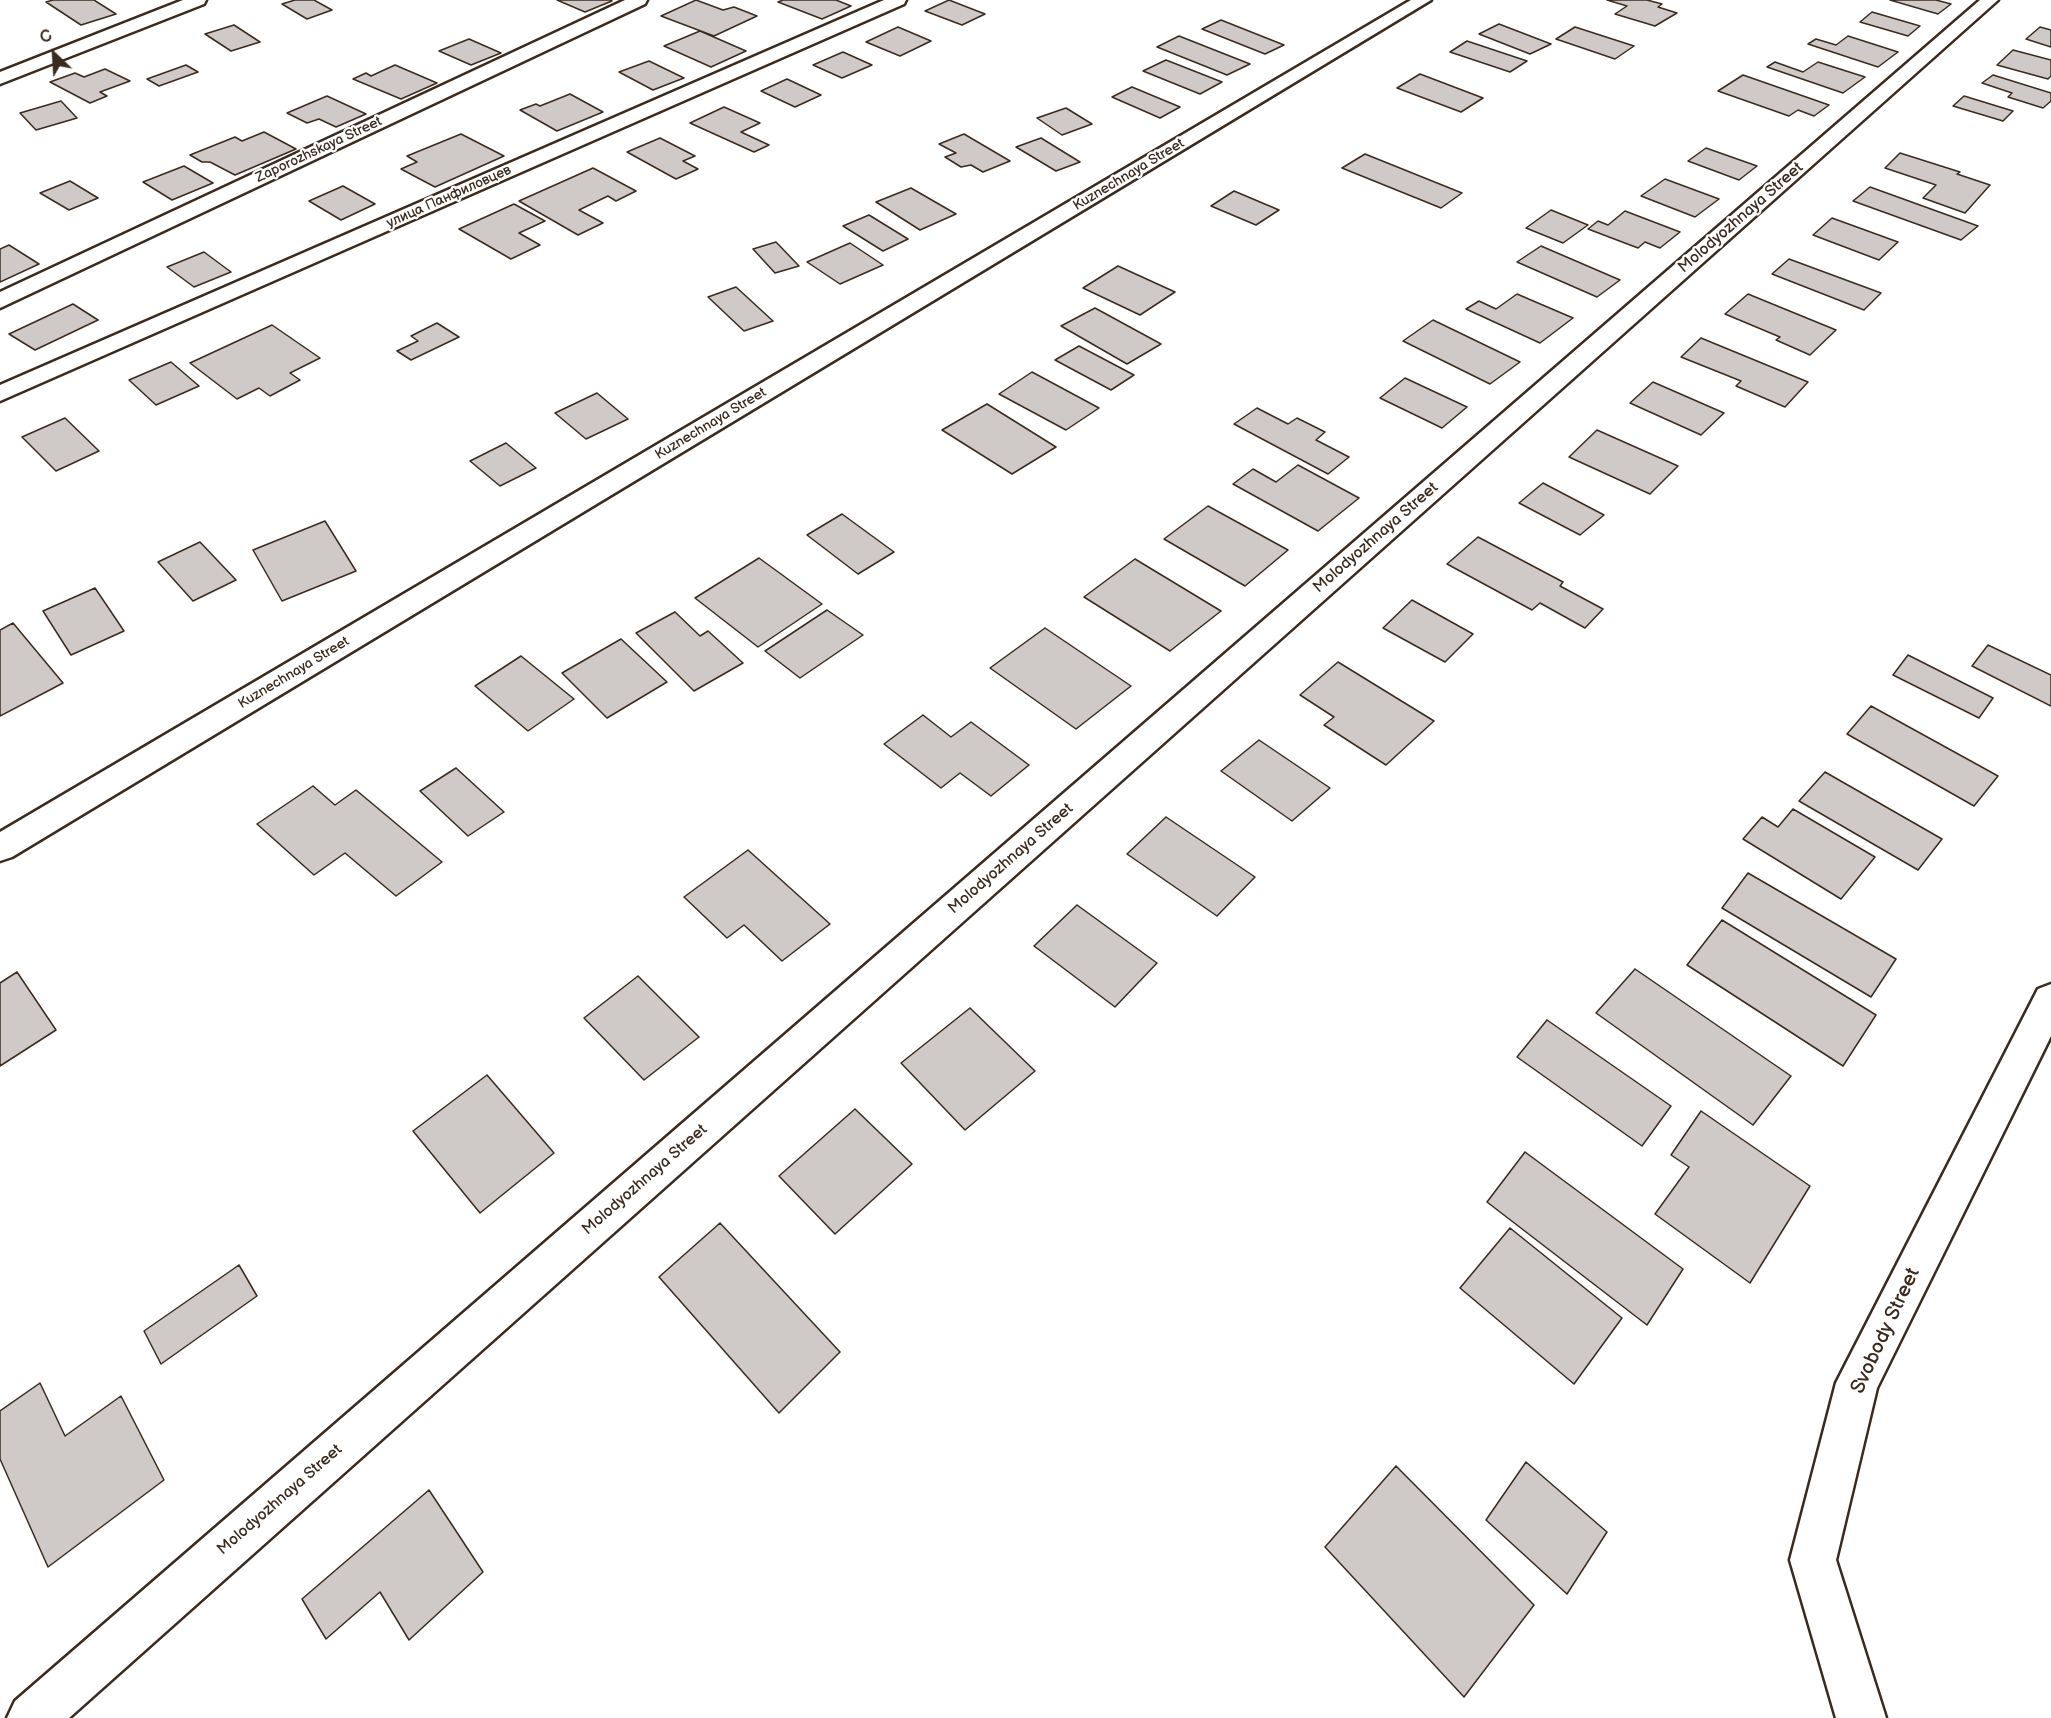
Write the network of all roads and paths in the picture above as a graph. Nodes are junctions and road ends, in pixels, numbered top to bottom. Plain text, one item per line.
1 (198, 0) edge
2 (639, 0) edge
3 (898, 0) edge
4 (1423, 0) edge
5 (1990, 0) edge
6 (0, 78) edge
7 (0, 301) edge
8 (0, 394) edge
9 (0, 848) edge
10 (2051, 1000) edge
11 (32, 1718) edge
12 (1861, 1718) edge

1 - 6 street
2 - 7 street, Zaporozhskaya Street
3 - 8 street, улица Панфиловцев
4 - 9 street, Kuznechnaya Street
5 - 11 street, Molodyozhnaya Street
10 - 12 street, Svobody Street

